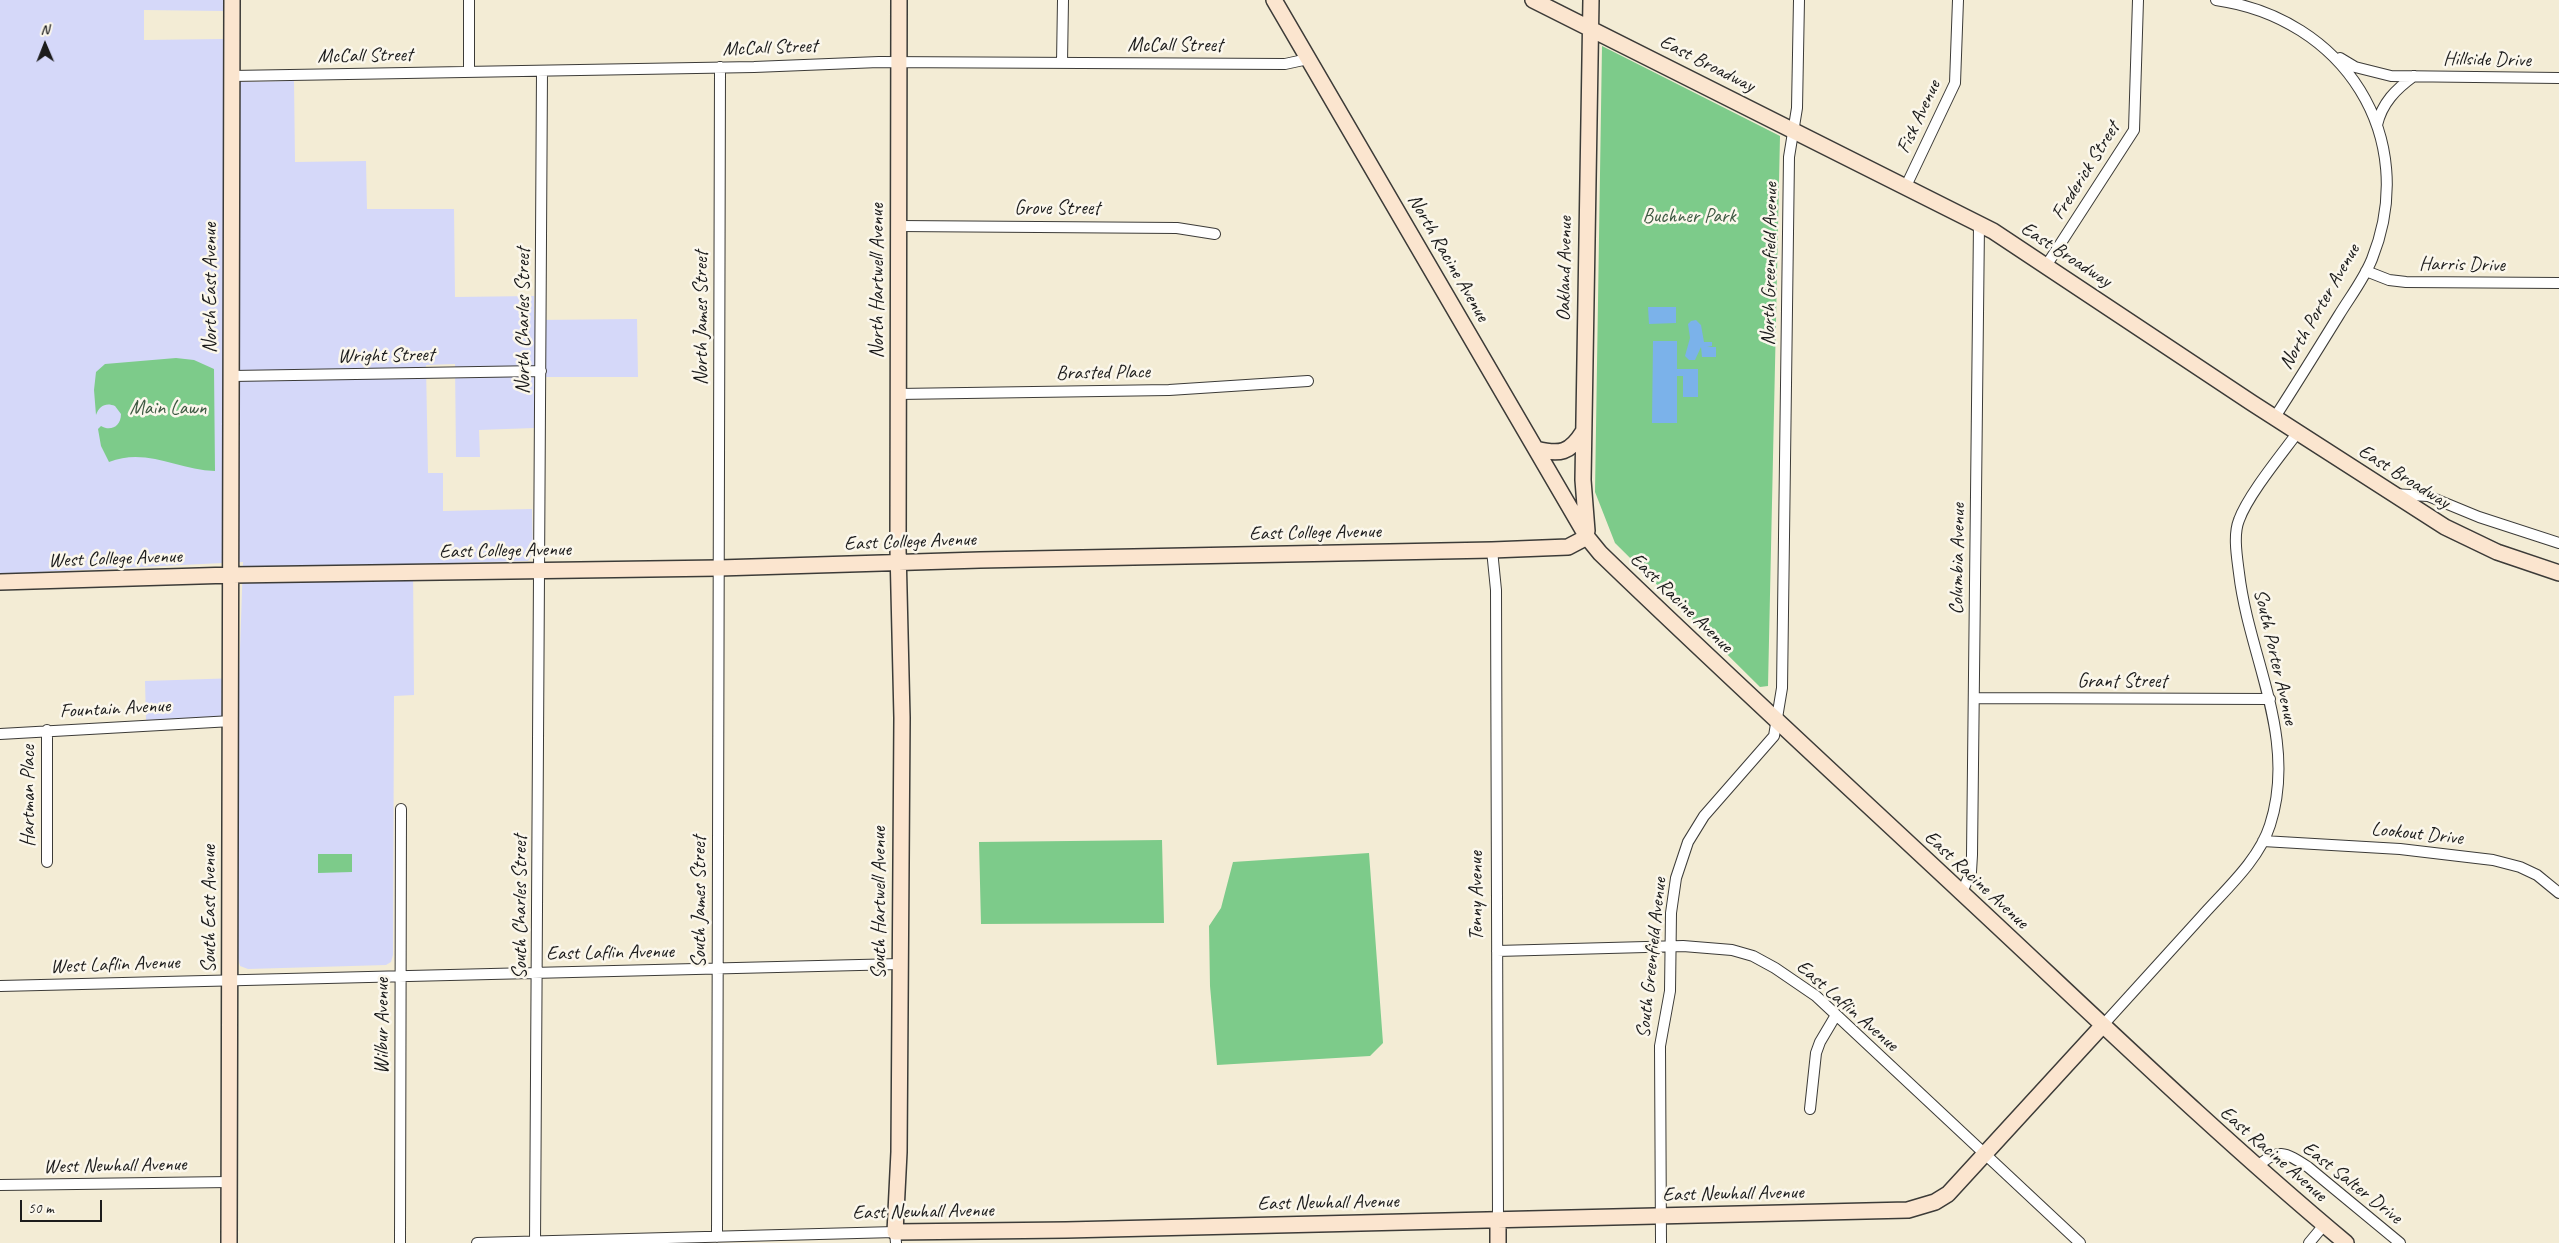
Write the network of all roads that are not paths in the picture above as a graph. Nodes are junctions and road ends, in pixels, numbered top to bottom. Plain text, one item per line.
1 (232, 0) edge
2 (469, 0) edge
3 (899, 0) edge
4 (1063, 0) edge
5 (1274, 0) edge
6 (1533, 0) edge
7 (1591, 0) edge
8 (1799, 0) edge
9 (1958, 0) edge
10 (2138, 0) edge
11 (2216, 0) edge
12 (1590, 28) junction
13 (2332, 54) junction
14 (1308, 59) junction
15 (899, 62) junction
16 (1062, 63) junction
17 (720, 67) junction
18 (542, 71) junction
19 (469, 72) junction
20 (232, 76) junction
21 (2414, 76) junction
22 (2559, 78) edge
23 (2377, 125) junction
24 (1793, 130) junction
25 (1906, 186) junction
26 (1979, 224) junction
27 (899, 226) junction
28 (1216, 234) dead end
29 (2046, 266) junction
30 (2366, 271) junction
31 (2559, 283) edge
32 (541, 370) junction
33 (232, 376) junction
34 (1308, 381) dead end
35 (898, 394) junction
36 (2275, 417) junction
37 (1583, 432) junction
38 (2298, 432) junction
39 (1536, 448) junction
40 (2391, 494) junction
41 (1784, 529) joint
42 (1588, 538) junction
43 (2559, 543) edge
44 (1492, 550) junction
45 (900, 562) junction
46 (719, 568) junction
47 (541, 570) junction
48 (2559, 573) edge
49 (232, 575) junction
50 (0, 582) edge
51 (1974, 698) junction
52 (2270, 699) junction
53 (232, 721) junction
54 (1776, 723) junction
55 (47, 730) junction
56 (0, 734) edge
57 (402, 809) dead end
58 (2263, 841) junction
59 (47, 862) dead end
60 (1962, 892) junction
61 (2559, 893) edge
62 (1670, 947) junction
63 (1497, 951) junction
64 (900, 964) junction
65 (717, 968) junction
66 (538, 972) junction
67 (400, 975) junction
68 (230, 979) junction
69 (0, 986) edge
70 (1836, 1015) junction
71 (2103, 1025) junction
72 (1810, 1109) dead end
73 (1986, 1154) junction
74 (2256, 1168) junction
75 (230, 1182) junction
76 (0, 1185) edge
77 (1661, 1216) junction
78 (1498, 1220) junction
79 (2324, 1225) junction
80 (716, 1237) junction
81 (895, 1237) edge
82 (535, 1242) edge
83 (229, 1243) edge
84 (400, 1243) edge
85 (477, 1243) edge
86 (1498, 1243) edge
87 (1661, 1243) edge
88 (2080, 1243) edge
89 (2309, 1243) edge
90 (2346, 1243) edge
91 (2400, 1243) edge

1 - 20 street, North East Avenue
2 - 19 street
3 - 15 street, North Hartwell Avenue
4 - 16 street
5 - 14 street, North Racine Avenue
6 - 12 street, East Broadway
7 - 12 street, Oakland Avenue
8 - 24 street, North Greenfield Avenue
9 - 25 street, Fisk Avenue
10 - 29 street, Frederick Street
11 - 13 street, North Porter Avenue
12 - 24 street, East Broadway
12 - 37 street, Oakland Avenue
13 - 21 street, Hillside Drive
13 - 23 street, North Porter Avenue
14 - 16 street, McCall Street
14 - 39 street, North Racine Avenue
15 - 16 street, McCall Street
15 - 17 street, McCall Street
15 - 27 street, North Hartwell Avenue
17 - 18 street, McCall Street
17 - 46 street, North James Street
18 - 19 street, McCall Street
18 - 32 street, North Charles Street
19 - 20 street, McCall Street
20 - 33 street, North East Avenue
21 - 22 street, Hillside Drive
21 - 23 street, Hillside Drive
23 - 30 street, North Porter Avenue
24 - 25 street, East Broadway
24 - 41 street, North Greenfield Avenue
25 - 26 street, East Broadway
26 - 29 street, East Broadway
26 - 51 street, Columbia Avenue
27 - 28 street, Grove Street
27 - 35 street, North Hartwell Avenue
29 - 36 street, East Broadway
30 - 31 street, Harris Drive
30 - 36 street, North Porter Avenue
32 - 33 street, Wright Street
32 - 47 street, North Charles Street
33 - 49 street, North East Avenue
34 - 35 street, Brasted Place
35 - 45 street, North Hartwell Avenue
36 - 38 street, East Broadway
37 - 39 street
37 - 42 street, Oakland Avenue
38 - 40 street, East Broadway
38 - 52 street, South Porter Avenue
39 - 42 street, North Racine Avenue
40 - 43 street
40 - 48 street, East Broadway
41 - 54 street, South Greenfield Avenue
42 - 44 street, East College Avenue
42 - 54 street, East Racine Avenue
44 - 45 street, East College Avenue
44 - 63 street, Tenny Avenue
45 - 46 street, East College Avenue
45 - 64 street, South Hartwell Avenue
46 - 47 street, East College Avenue
46 - 65 street, South James Street
47 - 49 street, East College Avenue
47 - 66 street, South Charles Street
49 - 50 street, West College Avenue
49 - 53 street, South East Avenue
51 - 52 street, Grant Street
51 - 60 street, Columbia Avenue
52 - 58 street, South Porter Avenue
53 - 55 street, Fountain Avenue
53 - 68 street, South East Avenue
54 - 60 street, East Racine Avenue
54 - 62 street, South Greenfield Avenue
55 - 56 street, Fountain Avenue
55 - 59 street, Hartman Place
57 - 67 street, Wilbur Avenue
58 - 61 street, Lookout Drive
58 - 71 street, South Porter Avenue
60 - 71 street, East Racine Avenue
62 - 63 street, East Laflin Avenue
62 - 70 street, East Laflin Avenue
62 - 77 street, South Greenfield Avenue
63 - 78 street, Tenny Avenue
64 - 65 street, East Laflin Avenue
64 - 81 street, South Hartwell Avenue
65 - 66 street, East Laflin Avenue
65 - 80 street, South James Street
66 - 67 street, East Laflin Avenue
66 - 82 street, South Charles Street
67 - 68 street, East Laflin Avenue
67 - 84 street, Wilbur Avenue
68 - 69 street, West Laflin Avenue
68 - 75 street, South East Avenue
70 - 72 street
70 - 73 street, East Laflin Avenue
71 - 73 street, East Newhall Avenue
71 - 74 street, East Racine Avenue
73 - 77 street, East Newhall Avenue
73 - 88 street, East Laflin Avenue
74 - 79 street, East Racine Avenue
74 - 91 street, East Salter Drive
75 - 76 street, West Newhall Avenue
75 - 83 street, South East Avenue
77 - 78 street, East Newhall Avenue
77 - 87 street, South Greenfield Avenue
78 - 81 street, East Newhall Avenue
78 - 86 street, Tenny Avenue
79 - 89 street
79 - 90 street, East Racine Avenue
80 - 81 street, East Newhall Avenue
80 - 82 street, East Newhall Avenue
82 - 85 street, East Newhall Avenue

